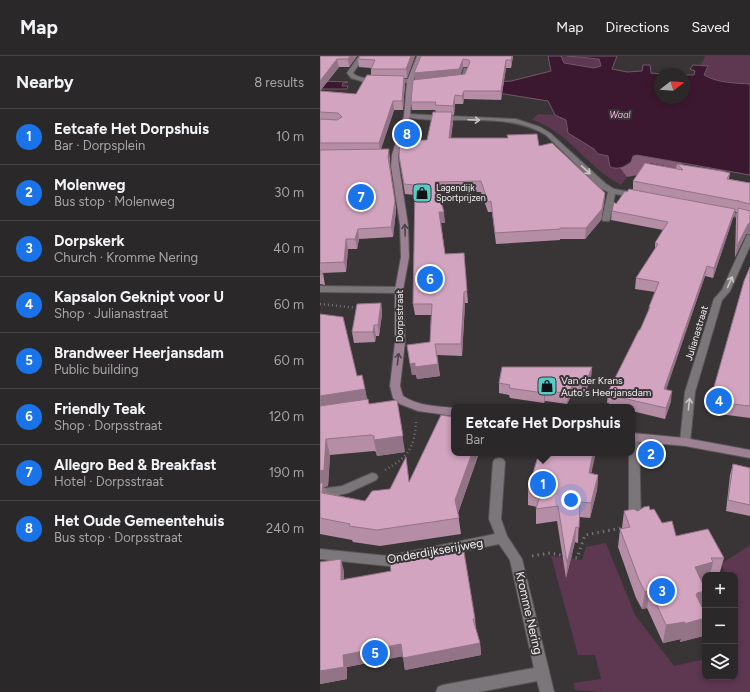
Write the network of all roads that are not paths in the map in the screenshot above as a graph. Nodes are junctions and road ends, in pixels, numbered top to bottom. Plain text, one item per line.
1 (362, 56) edge
2 (420, 56) edge
3 (466, 69) edge
4 (449, 82) edge
5 (410, 85) junction
6 (407, 116) junction
7 (612, 191) junction
8 (643, 196) edge
9 (712, 210) edge
10 (750, 218) edge
11 (606, 219) dead end
12 (750, 237) edge
13 (320, 289) edge
14 (399, 290) junction
15 (398, 398) junction
16 (386, 404) edge
17 (451, 412) edge
18 (635, 437) edge
19 (685, 442) junction
20 (750, 454) edge
21 (633, 456) edge
22 (499, 462) dead end
23 (372, 477) road end
24 (320, 494) edge
25 (631, 524) edge
26 (502, 538) junction
27 (320, 554) edge
28 (543, 673) junction
29 (443, 692) edge
30 (547, 692) edge

1 - 5 street
2 - 5 street, Dorpsstraat
3 - 4 street
5 - 6 street, Dorpsstraat
6 -> 7 street
14 -> 6 street, Dorpsstraat
7 - 8 street
7 - 11 street
9 - 10 street
19 -> 12 street, Julianastraat
13 - 14 street
15 -> 14 street, Dorpsstraat
15 - 16 street
15 - 17 street
18 - 19 street
19 - 20 street
21 - 25 street
22 - 26 street, Kromme Nering
23 - 24 street
26 - 27 street, Onderdijkserijweg
26 - 28 street, Kromme Nering
28 - 29 street
28 - 30 street, Kromme Nering

